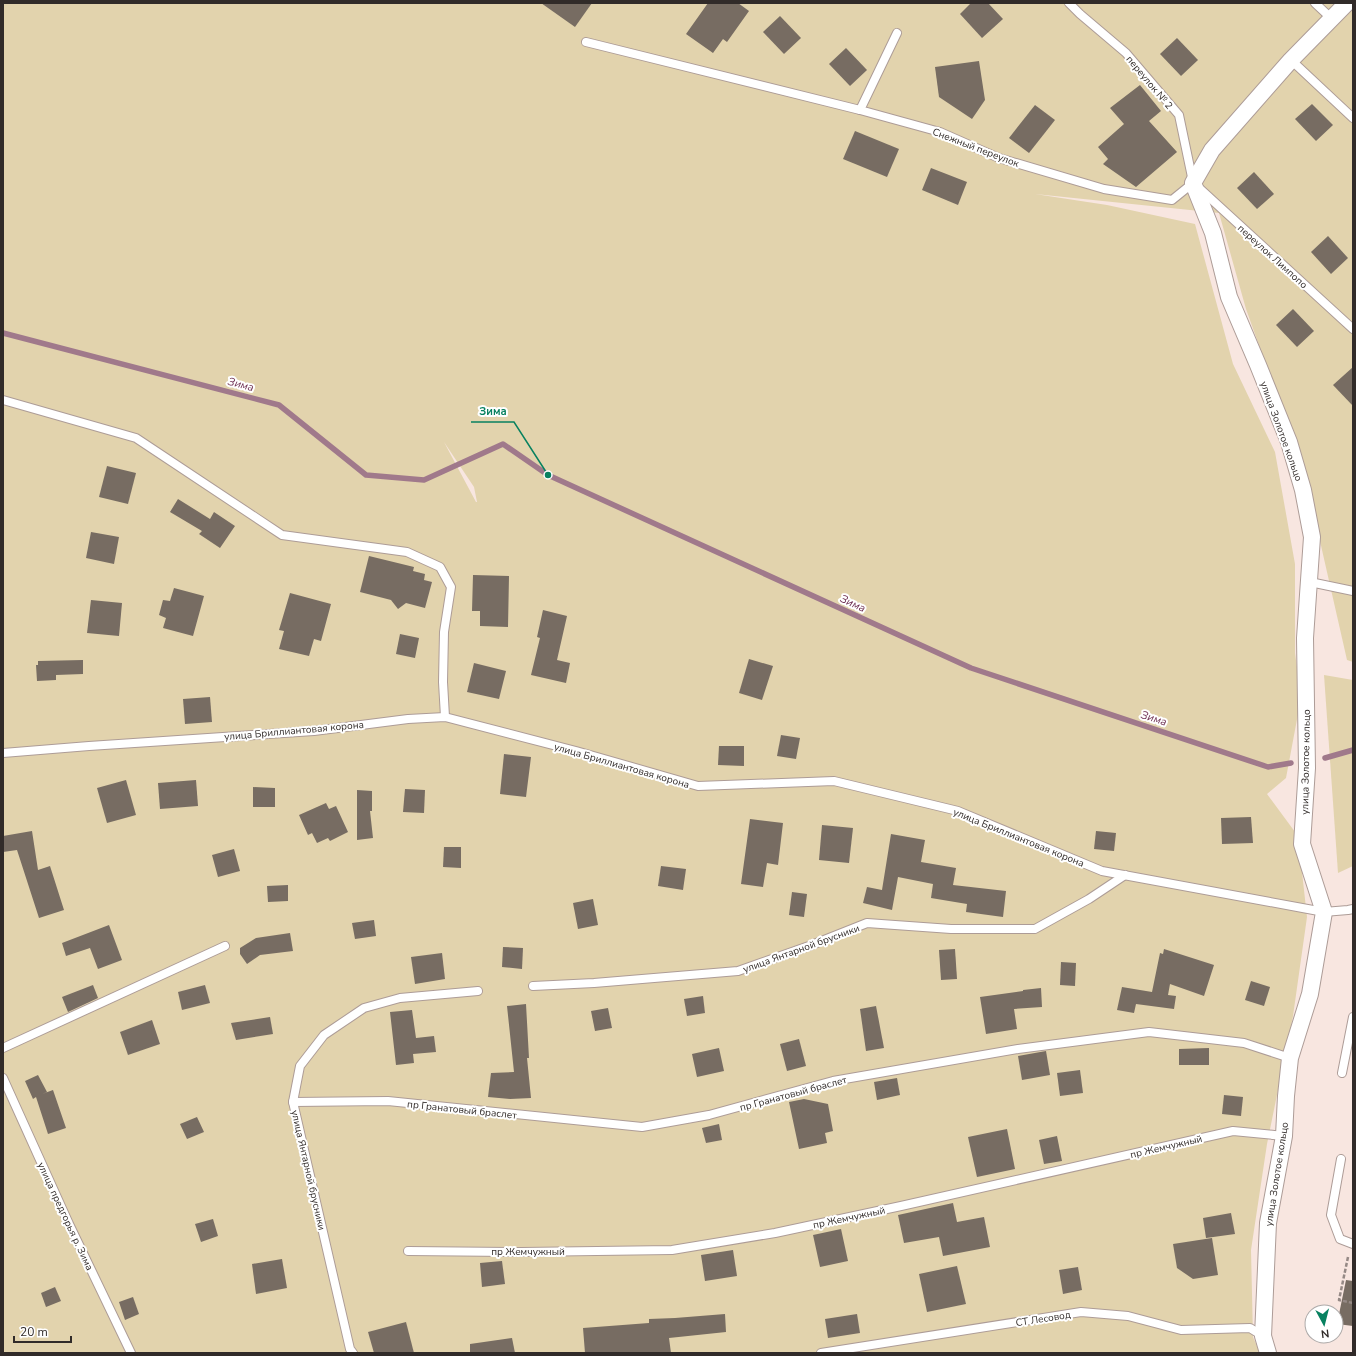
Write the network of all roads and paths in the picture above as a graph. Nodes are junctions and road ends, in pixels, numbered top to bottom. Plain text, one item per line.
1 (1069, 3) edge
2 (1315, 3) edge
3 (1347, 3) edge
4 (1332, 19) junction
5 (897, 33) dead end
6 (586, 42) dead end
7 (1291, 60) junction
8 (860, 110) junction
9 (1353, 118) edge
10 (1193, 183) junction
11 (1353, 329) edge
12 (3, 400) edge
13 (1310, 582) junction
14 (1353, 591) edge
15 (445, 717) junction
16 (3, 753) edge
17 (1125, 875) junction
18 (1353, 909) edge
19 (1324, 912) junction
20 (226, 946) dead end
21 (533, 986) dead end
22 (478, 991) dead end
23 (1353, 1018) edge
24 (3, 1048) edge
25 (1290, 1058) junction
26 (1342, 1073) dead end
27 (3, 1078) edge
28 (293, 1102) junction
29 (1284, 1136) junction
30 (1341, 1159) dead end
31 (1353, 1244) edge
32 (408, 1251) dead end
33 (1348, 1257) dead end
34 (1353, 1303) edge
35 (1263, 1336) junction
36 (130, 1353) edge
37 (353, 1353) edge
38 (821, 1353) edge
39 (1268, 1353) edge

1 - 10 lane, переулок № 2
2 - 4 lane
3 - 4 street
4 - 7 street
5 - 8 lane
6 - 8 lane, Снежный переулок
7 - 9 lane
7 - 10 street
8 - 10 lane, Снежный переулок
10 - 11 lane, переулок Лимпопо
10 - 13 street, улица Золотое кольцо
12 - 15 lane
13 - 14 lane
13 - 19 street, улица Золотое кольцо
15 - 16 lane, улица Бриллиантовая корона
15 - 17 lane, улица Бриллиантовая корона
17 - 19 lane, улица Бриллиантовая корона
17 - 21 lane, улица Янтарной брусники
18 - 19 lane, улица Бриллиантовая корона
19 - 25 street, улица Золотое кольцо
20 - 24 lane
22 - 28 lane, улица Янтарной брусники
23 - 26 lane
25 - 28 lane, пр Гранатовый браслет
25 - 29 street, улица Золотое кольцо
27 - 36 lane, улица предгорья р. Зима
28 - 37 lane, улица Янтарной брусники
29 - 32 lane, пр Жемчужный
29 - 35 street, улица Золотое кольцо
30 - 31 lane
33 - 34 path
35 - 38 lane, СТ Лесовод
35 - 39 street, улица Золотое кольцо

